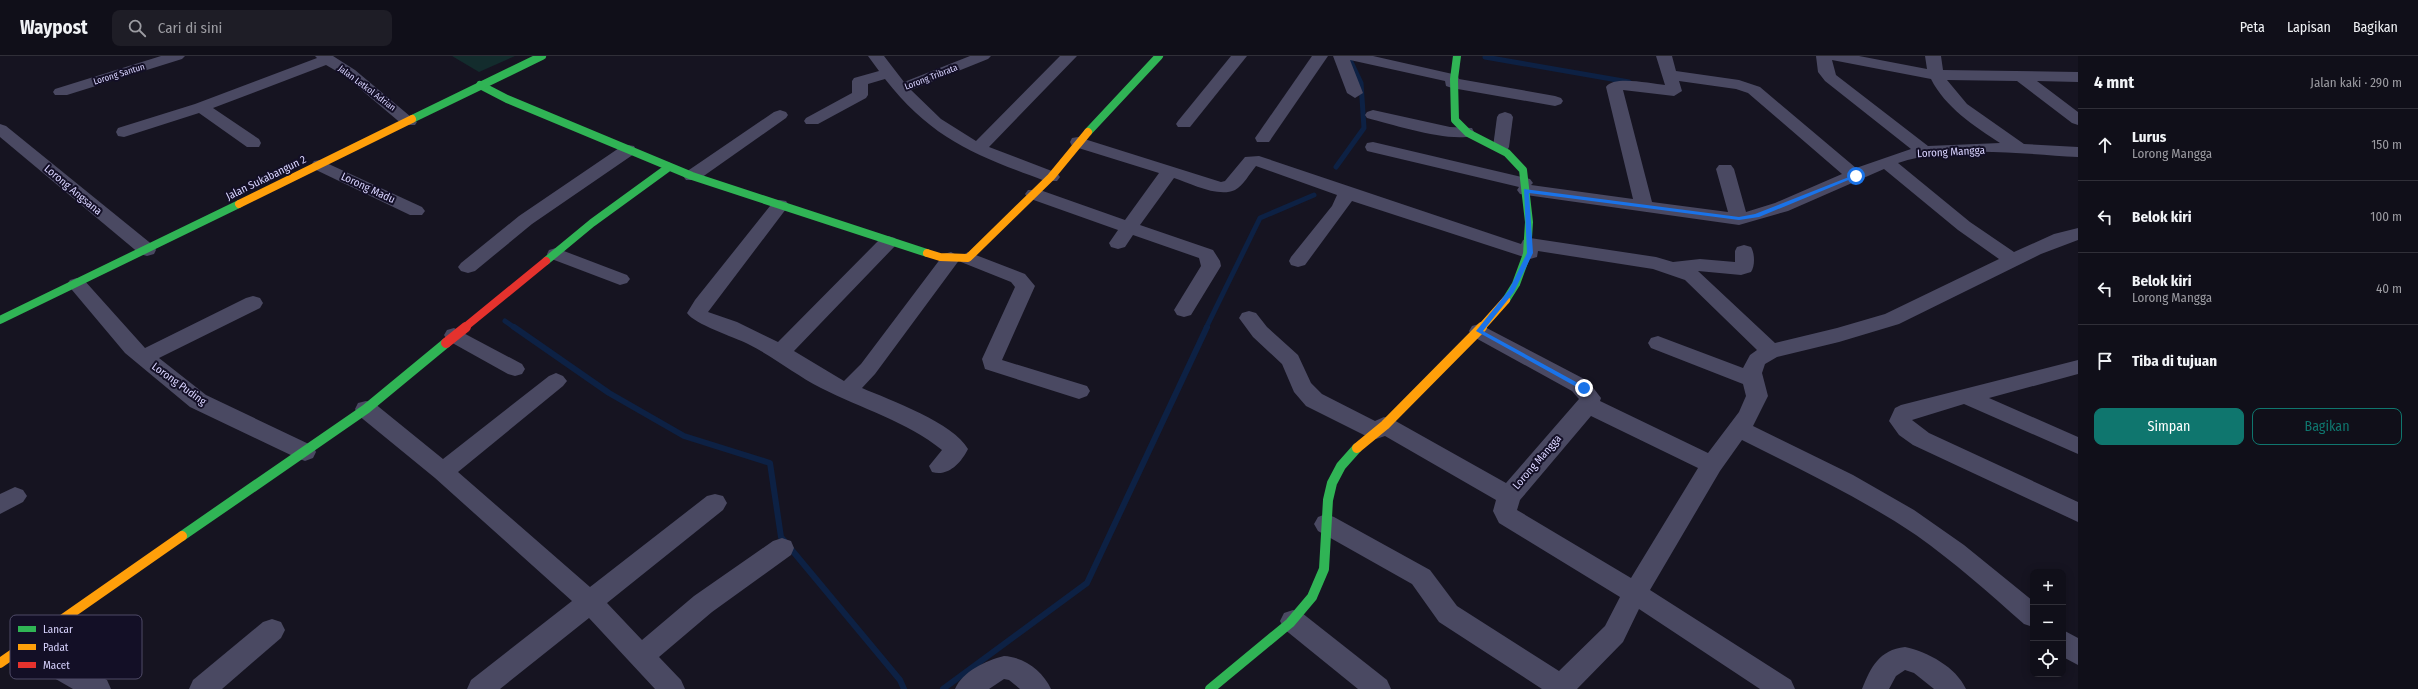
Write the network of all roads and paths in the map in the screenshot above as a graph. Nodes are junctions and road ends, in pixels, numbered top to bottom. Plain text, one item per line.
1 (177, 56) edge
2 (542, 56) edge
3 (876, 56) edge
4 (983, 56) edge
5 (1069, 56) edge
6 (1159, 56) edge
7 (1239, 56) edge
8 (1320, 56) edge
9 (1341, 56) edge
10 (1352, 56) edge
11 (1457, 56) edge
12 (1664, 56) edge
13 (1824, 56) edge
14 (1834, 56) edge
15 (1933, 56) edge
16 (325, 58) edge
17 (888, 73) junction
18 (1670, 75) junction
19 (1936, 75) junction
20 (2022, 77) junction
21 (2078, 77) edge
22 (1452, 80) junction
23 (480, 85) junction
24 (900, 89) junction
25 (61, 92) dead end
26 (1355, 93) dead end
27 (1555, 101) dead end
28 (201, 106) junction
29 (780, 115) dead end
30 (1373, 115) dead end
31 (1505, 117) dead end
32 (2078, 120) edge
33 (812, 121) dead end
34 (409, 122) junction
35 (1184, 124) dead end
36 (0, 129) edge
37 (124, 132) dead end
38 (1466, 132) junction
39 (1263, 138) dead end
40 (253, 142) dead end
41 (1078, 142) junction
42 (1373, 147) dead end
43 (1502, 147) junction
44 (978, 149) junction
45 (628, 150) junction
46 (2021, 150) junction
47 (1925, 152) junction
48 (2078, 152) edge
49 (1888, 163) junction
50 (320, 165) junction
51 (669, 167) junction
52 (1725, 169) dead end
53 (1170, 171) junction
54 (692, 176) junction
55 (1856, 176) junction
56 (1050, 177) junction
57 (1525, 187) junction
58 (1347, 193) junction
59 (1034, 194) junction
60 (780, 205) junction
61 (1644, 206) junction
62 (416, 211) dead end
63 (1739, 219) junction
64 (1129, 227) junction
65 (2078, 234) edge
66 (888, 242) junction
67 (1118, 242) dead end
68 (1530, 249) junction
69 (147, 250) junction
70 (1744, 251) dead end
71 (556, 254) junction
72 (960, 258) junction
73 (2013, 260) junction
74 (1298, 261) dead end
75 (468, 267) dead end
76 (1674, 268) junction
77 (620, 279) dead end
78 (77, 284) junction
79 (253, 303) dead end
80 (1184, 310) dead end
81 (1250, 318) dead end
82 (0, 320) edge
83 (1479, 331) junction
84 (454, 336) junction
85 (1658, 343) dead end
86 (1771, 351) junction
87 (782, 352) junction
88 (144, 357) junction
89 (2078, 367) edge
90 (514, 369) dead end
91 (2052, 372) junction
92 (1751, 379) junction
93 (556, 381) dead end
94 (2078, 382) edge
95 (848, 390) junction
96 (1079, 391) dead end
97 (1965, 396) junction
98 (1588, 405) junction
99 (366, 409) junction
100 (1380, 428) junction
101 (1739, 429) junction
102 (2078, 446) edge
103 (305, 452) junction
104 (1712, 464) junction
105 (940, 466) dead end
106 (443, 472) junction
107 (1509, 496) junction
108 (715, 503) dead end
109 (2078, 513) edge
110 (1326, 524) junction
111 (782, 548) dead end
112 (1635, 593) junction
113 (590, 602) junction
114 (2030, 614) edge
115 (70, 615) edge
116 (1293, 621) junction
117 (272, 630) dead end
118 (2066, 643) edge
119 (2078, 653) edge
120 (10, 656) edge
121 (641, 657) junction
122 (0, 663) edge
123 (80, 679) edge
124 (1560, 688) edge
125 (98, 689) edge
126 (202, 689) edge
127 (480, 689) edge
128 (672, 689) edge
129 (968, 689) edge
130 (1038, 689) edge
131 (1210, 689) edge
132 (1378, 689) edge
133 (1782, 689) edge
134 (1874, 689) edge
135 (1953, 689) edge

1 - 25 street, Lorong Santun
2 - 23 street, Jalan Sukabangun 2
3 - 17 street
4 - 24 street, Lorong Tribrata
5 - 44 street
6 - 41 street
7 - 35 street
8 - 39 street
9 - 26 street
10 - 22 street
11 - 22 street
12 - 18 street
13 - 47 street
14 - 19 street
15 - 19 street
16 - 28 street
16 - 34 street, Jalan Letkol Adrian
17 - 24 street
17 - 33 street
18 - 55 street
18 - 61 street
19 - 20 street
19 - 46 street
20 - 21 street
20 - 32 street
22 - 27 street
22 - 38 street
23 - 34 street, Jalan Sukabangun 2
23 - 45 street
24 - 44 street
28 - 37 street
28 - 40 street
29 - 54 street
30 - 38 street
31 - 43 street
34 - 50 street, Jalan Sukabangun 2
36 - 69 street, Lorong Angsana
38 - 43 street
41 - 53 street
41 - 56 street
42 - 57 street, Lorong Mangga
43 - 57 street
44 - 56 street
45 - 51 street
45 - 75 street
46 - 47 street, Lorong Mangga
46 - 48 street, Lorong Mangga
47 - 49 street, Lorong Mangga
49 - 55 street, Lorong Mangga
49 - 73 street
50 - 62 street, Lorong Madu
50 - 69 street, Jalan Sukabangun 2
51 - 54 street
51 - 71 street
52 - 63 street
53 - 58 street
53 - 64 street
54 - 60 street
55 - 63 street, Lorong Mangga
56 - 59 street
57 - 61 street, Lorong Mangga
57 - 68 street
58 - 68 street
58 - 74 street
59 - 64 street
59 - 72 street
60 - 66 street
60 - 87 street
61 - 63 street, Lorong Mangga
64 - 67 street
64 - 80 street
65 - 73 street
66 - 72 street
66 - 87 street
68 - 76 street
68 - 83 street
69 - 78 street, Jalan Sukabangun 2
70 - 76 street
71 - 77 street
71 - 84 street
72 - 95 street
72 - 96 street
73 - 86 street
76 - 86 street
78 - 82 street, Jalan Sukabangun 2
78 - 88 street, Lorong Puding
79 - 88 street
81 - 100 street
83 - 98 street
83 - 100 street
84 - 90 street
84 - 99 street
85 - 92 street
86 - 92 street
87 - 95 street
88 - 103 street, Lorong Puding
89 - 91 street
91 - 94 street
91 - 97 street
92 - 101 street
93 - 106 street
95 - 105 street
97 - 102 street
97 - 109 street
98 - 104 street
98 - 107 street, Lorong Mangga
99 - 103 street
99 - 106 street
100 - 107 street
100 - 110 street
101 - 104 street
101 - 114 street
103 - 115 street
104 - 112 street
106 - 113 street
107 - 112 street, Lorong Mangga
108 - 113 street
110 - 116 street
110 - 124 street
111 - 121 street
112 - 124 street
112 - 133 street, Lorong Mangga
113 - 121 street
113 - 127 street
116 - 131 street
116 - 132 street
117 - 126 street
118 - 119 street
120 - 122 street
121 - 128 street
123 - 125 street
129 - 130 street
134 - 135 street

